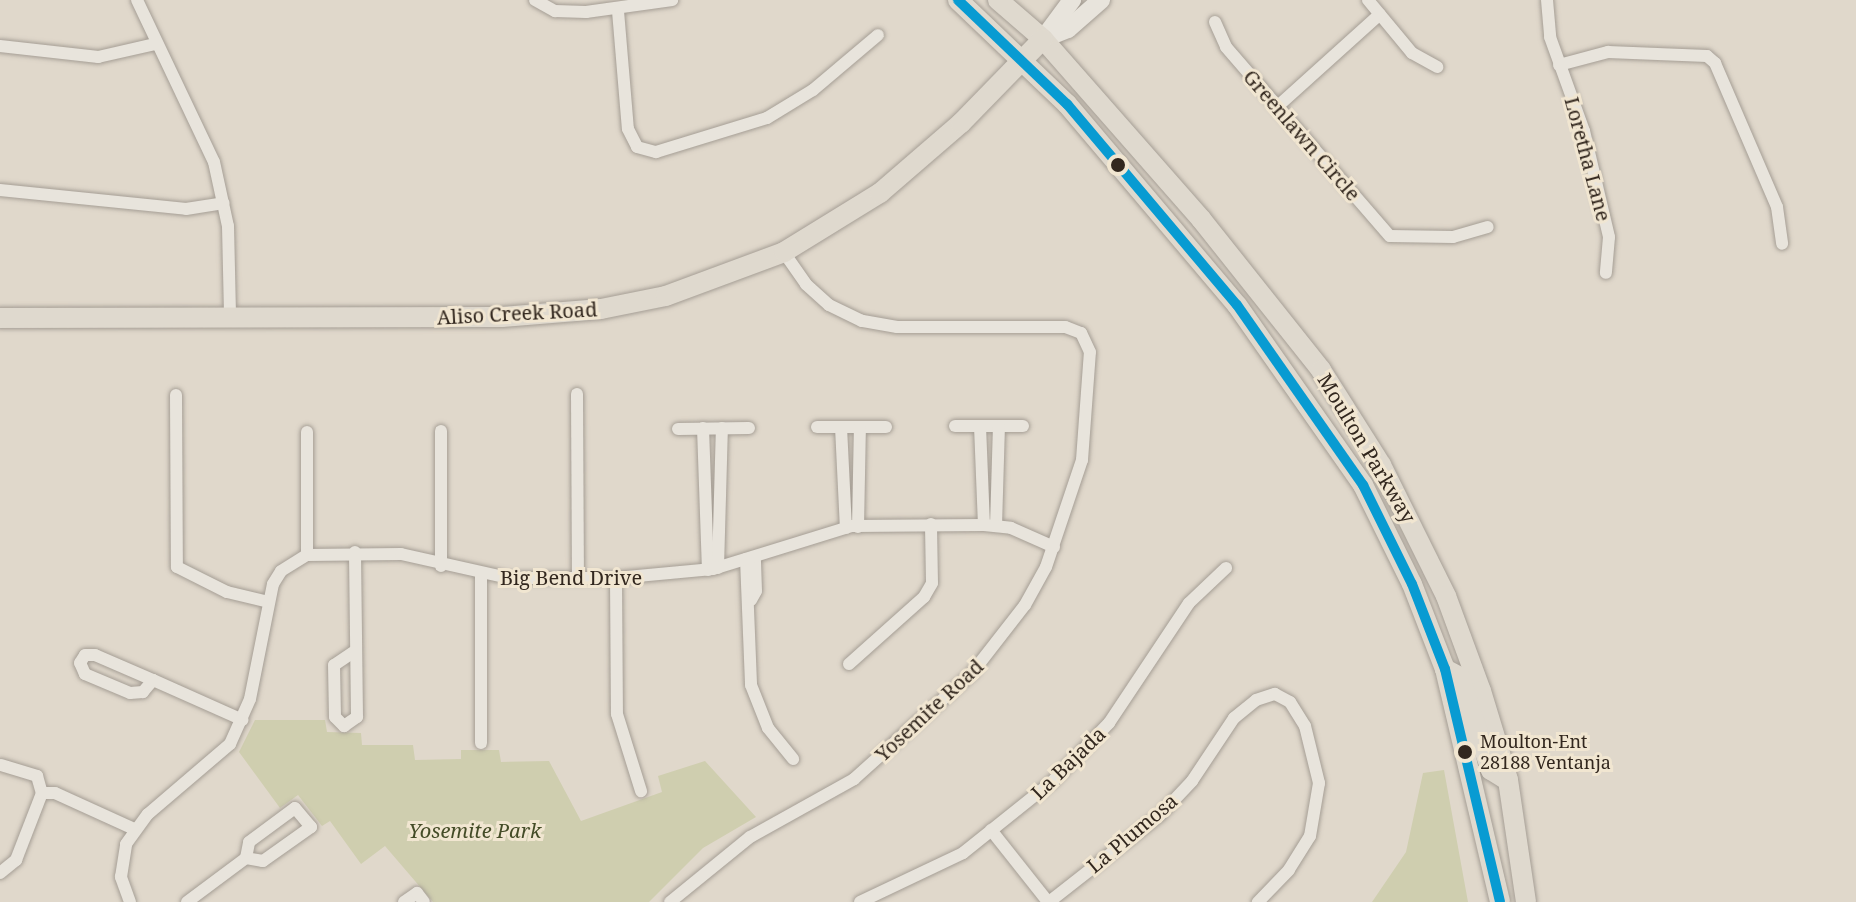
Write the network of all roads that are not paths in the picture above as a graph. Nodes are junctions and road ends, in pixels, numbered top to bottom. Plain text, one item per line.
1 (137, 0) edge
2 (672, 0) edge
3 (958, 0) edge
4 (998, 0) edge
5 (1072, 0) edge
6 (1101, 0) edge
7 (1368, 0) edge
8 (1547, 0) edge
9 (537, 3) edge
10 (618, 11) junction
11 (1380, 14) junction
12 (1215, 22) dead end
13 (878, 35) dead end
14 (1043, 39) junction
15 (155, 44) junction
16 (0, 46) edge
17 (1025, 60) junction
18 (1559, 65) junction
19 (1437, 67) dead end
20 (1278, 106) junction
21 (0, 190) edge
22 (224, 203) junction
23 (1488, 227) dead end
24 (1782, 244) dead end
25 (784, 252) junction
26 (1606, 273) dead end
27 (1237, 305) junction
28 (230, 317) junction
29 (0, 318) edge
30 (1321, 370) junction
31 (577, 394) dead end
32 (176, 395) dead end
33 (955, 426) dead end
34 (980, 426) junction
35 (999, 426) junction
36 (1023, 426) dead end
37 (817, 427) dead end
38 (841, 427) junction
39 (860, 427) junction
40 (886, 427) dead end
41 (703, 428) junction
42 (722, 428) junction
43 (749, 428) dead end
44 (678, 429) dead end
45 (441, 431) dead end
46 (307, 432) dead end
47 (989, 480) junction
48 (851, 490) junction
49 (713, 501) junction
50 (931, 524) junction
51 (990, 525) junction
52 (852, 527) junction
53 (1054, 547) junction
54 (355, 552) junction
55 (307, 555) junction
56 (750, 558) junction
57 (441, 566) junction
58 (1226, 568) dead end
59 (713, 569) junction
60 (481, 576) junction
61 (578, 578) junction
62 (616, 578) junction
63 (269, 602) junction
64 (355, 651) junction
65 (849, 664) dead end
66 (1445, 669) junction
67 (153, 680) junction
68 (243, 720) junction
69 (481, 743) dead end
70 (793, 759) dead end
71 (1, 765) edge
72 (1508, 780) junction
73 (641, 791) dead end
74 (42, 793) junction
75 (134, 829) junction
76 (991, 830) junction
77 (246, 858) junction
78 (1497, 872) junction
79 (0, 873) edge
80 (130, 902) edge
81 (187, 902) edge
82 (404, 902) edge
83 (424, 902) edge
84 (670, 902) edge
85 (860, 902) edge
86 (1048, 902) edge
87 (1258, 902) edge
88 (1500, 902) edge
89 (1526, 902) edge

1 - 15 street
2 - 10 street
3 - 17 main road, Moulton Parkway
4 - 14 main road, Moulton Parkway
5 - 14 street, Aliso Creek Road
6 - 14 street, Aliso Creek Road
7 - 11 street
8 - 18 street, Loretha Lane
9 - 10 street
10 - 13 street
11 - 19 street
11 - 20 street
12 - 20 street, Greenlawn Circle
14 - 17 main road, Aliso Creek Road
14 - 30 main road, Moulton Parkway
15 - 16 street
15 - 22 street
17 - 25 main road, Aliso Creek Road
17 - 27 main road, Moulton Parkway
18 - 24 street
18 - 26 street, Loretha Lane
20 - 23 street, Greenlawn Circle
21 - 22 street
22 - 28 street
25 - 28 main road, Aliso Creek Road
25 - 53 street, Yosemite Road
27 - 30 main road
27 - 66 main road, Moulton Parkway
28 - 29 main road, Aliso Creek Road
30 - 72 main road, Moulton Parkway
31 - 61 street
32 - 63 street
33 - 34 street
34 - 35 street
34 - 47 street
35 - 36 street
35 - 47 street
37 - 38 street
38 - 39 street
38 - 48 street
39 - 40 street
39 - 48 street
41 - 42 street
41 - 44 street
41 - 49 street
42 - 43 street
42 - 49 street
45 - 57 street
46 - 55 street
47 - 51 street
48 - 52 street
49 - 59 street
50 - 51 street, Big Bend Drive
50 - 52 street, Big Bend Drive
50 - 65 street
51 - 53 street, Big Bend Drive
52 - 56 street, Big Bend Drive
53 - 84 street, Yosemite Road
54 - 55 street, Big Bend Drive
54 - 57 street, Big Bend Drive
54 - 64 street
55 - 63 street
56 - 59 street, Big Bend Drive
56 - 70 street
57 - 60 street, Big Bend Drive
58 - 76 street, La Bajada
59 - 62 street, Big Bend Drive
60 - 61 street, Big Bend Drive
60 - 69 street
61 - 62 street, Big Bend Drive
62 - 73 street
63 - 68 street
64 - 64 street
66 - 72 main road
66 - 78 main road, Moulton Parkway
67 - 67 street
67 - 68 street
68 - 75 street
71 - 74 street
72 - 78 main road
72 - 89 main road, Moulton Parkway
74 - 75 street
74 - 79 street
75 - 80 street
76 - 85 street, La Bajada
76 - 86 street
77 - 77 street
77 - 81 street
78 - 88 main road, Moulton Parkway
82 - 83 street
86 - 87 street, La Plumosa

